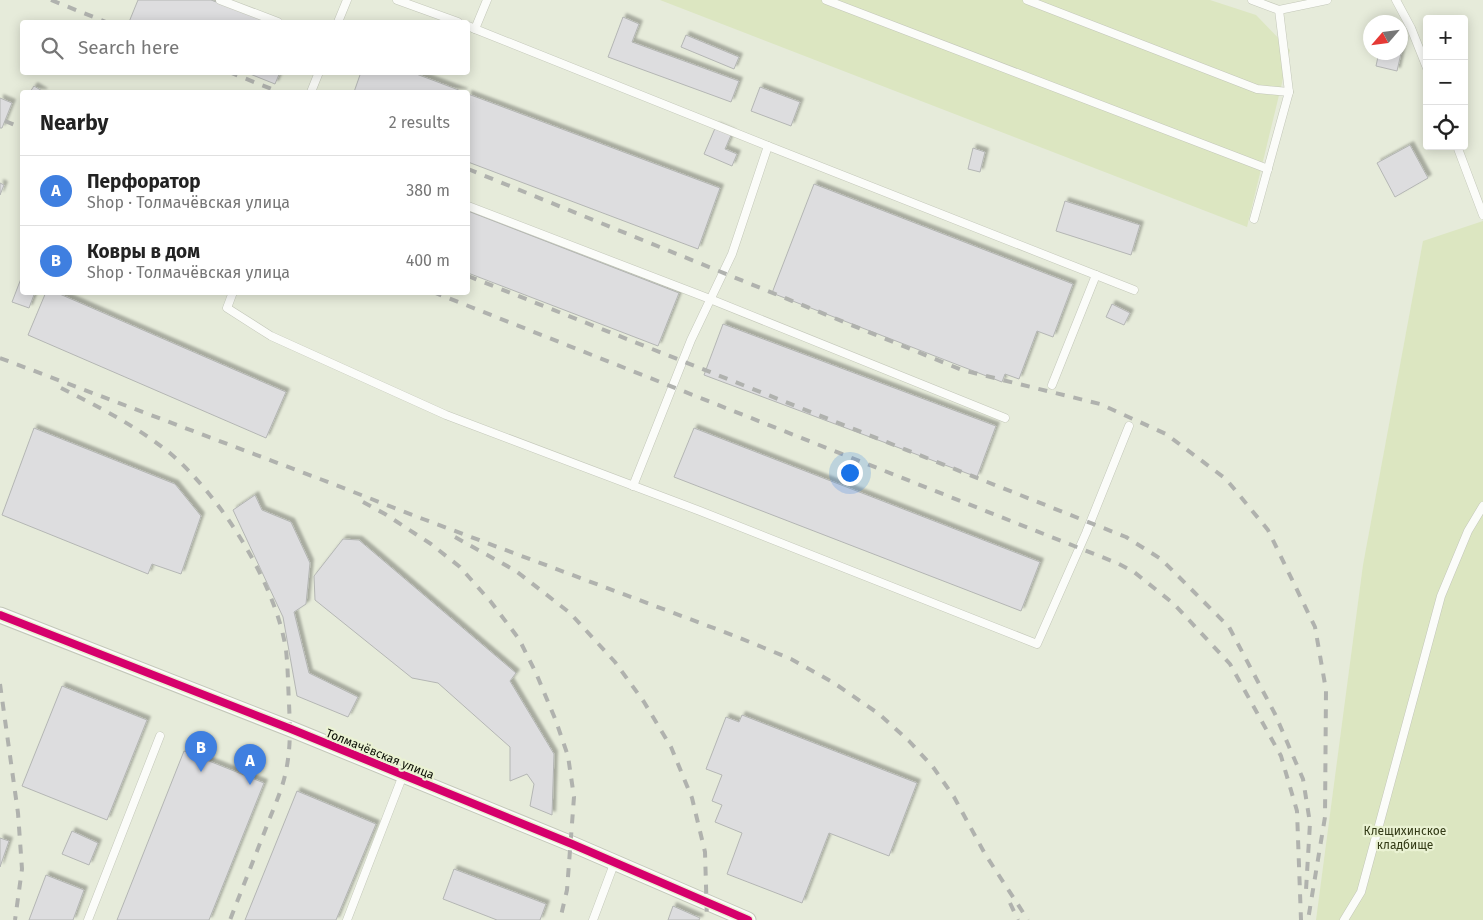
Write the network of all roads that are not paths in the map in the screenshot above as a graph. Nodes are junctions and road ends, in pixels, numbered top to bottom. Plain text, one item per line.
1 (220, 0) edge
2 (347, 0) edge
3 (397, 0) edge
4 (487, 0) edge
5 (826, 0) edge
6 (1027, 0) edge
7 (1252, 0) edge
8 (1327, 0) edge
9 (1396, 0) edge
10 (1279, 10) junction
11 (273, 20) edge
12 (339, 20) edge
13 (452, 20) edge
14 (471, 27) edge
15 (1424, 60) edge
16 (318, 75) edge
17 (312, 90) edge
18 (1289, 92) junction
19 (768, 146) junction
20 (1459, 150) edge
21 (1268, 169) junction
22 (470, 207) edge
23 (1483, 215) edge
24 (1254, 219) dead end
25 (1096, 275) junction
26 (1134, 290) dead end
27 (232, 295) edge
28 (710, 299) junction
29 (1052, 385) dead end
30 (1005, 418) dead end
31 (1129, 426) dead end
32 (633, 486) junction
33 (1483, 506) edge
34 (0, 616) edge
35 (160, 736) dead end
36 (402, 775) junction
37 (614, 864) junction
38 (88, 920) edge
39 (346, 920) edge
40 (593, 920) edge
41 (748, 920) edge
42 (1344, 920) edge

1 - 11 lane
2 - 12 lane
3 - 13 lane
4 - 14 lane
5 - 21 lane
6 - 18 lane
7 - 10 lane
8 - 10 lane
9 - 15 lane
10 - 18 lane
14 - 19 lane
16 - 17 lane
18 - 21 lane
19 - 25 lane
19 - 28 lane
20 - 23 lane
21 - 24 lane
22 - 28 lane
25 - 26 lane
25 - 29 lane
27 - 32 lane
28 - 30 lane
28 - 32 lane
31 - 32 lane
33 - 42 lane
34 - 36 street, Толмачёвская улица
35 - 38 lane
36 - 37 street, Толмачёвская улица
36 - 39 lane
37 - 40 lane
37 - 41 street, Толмачёвская улица

